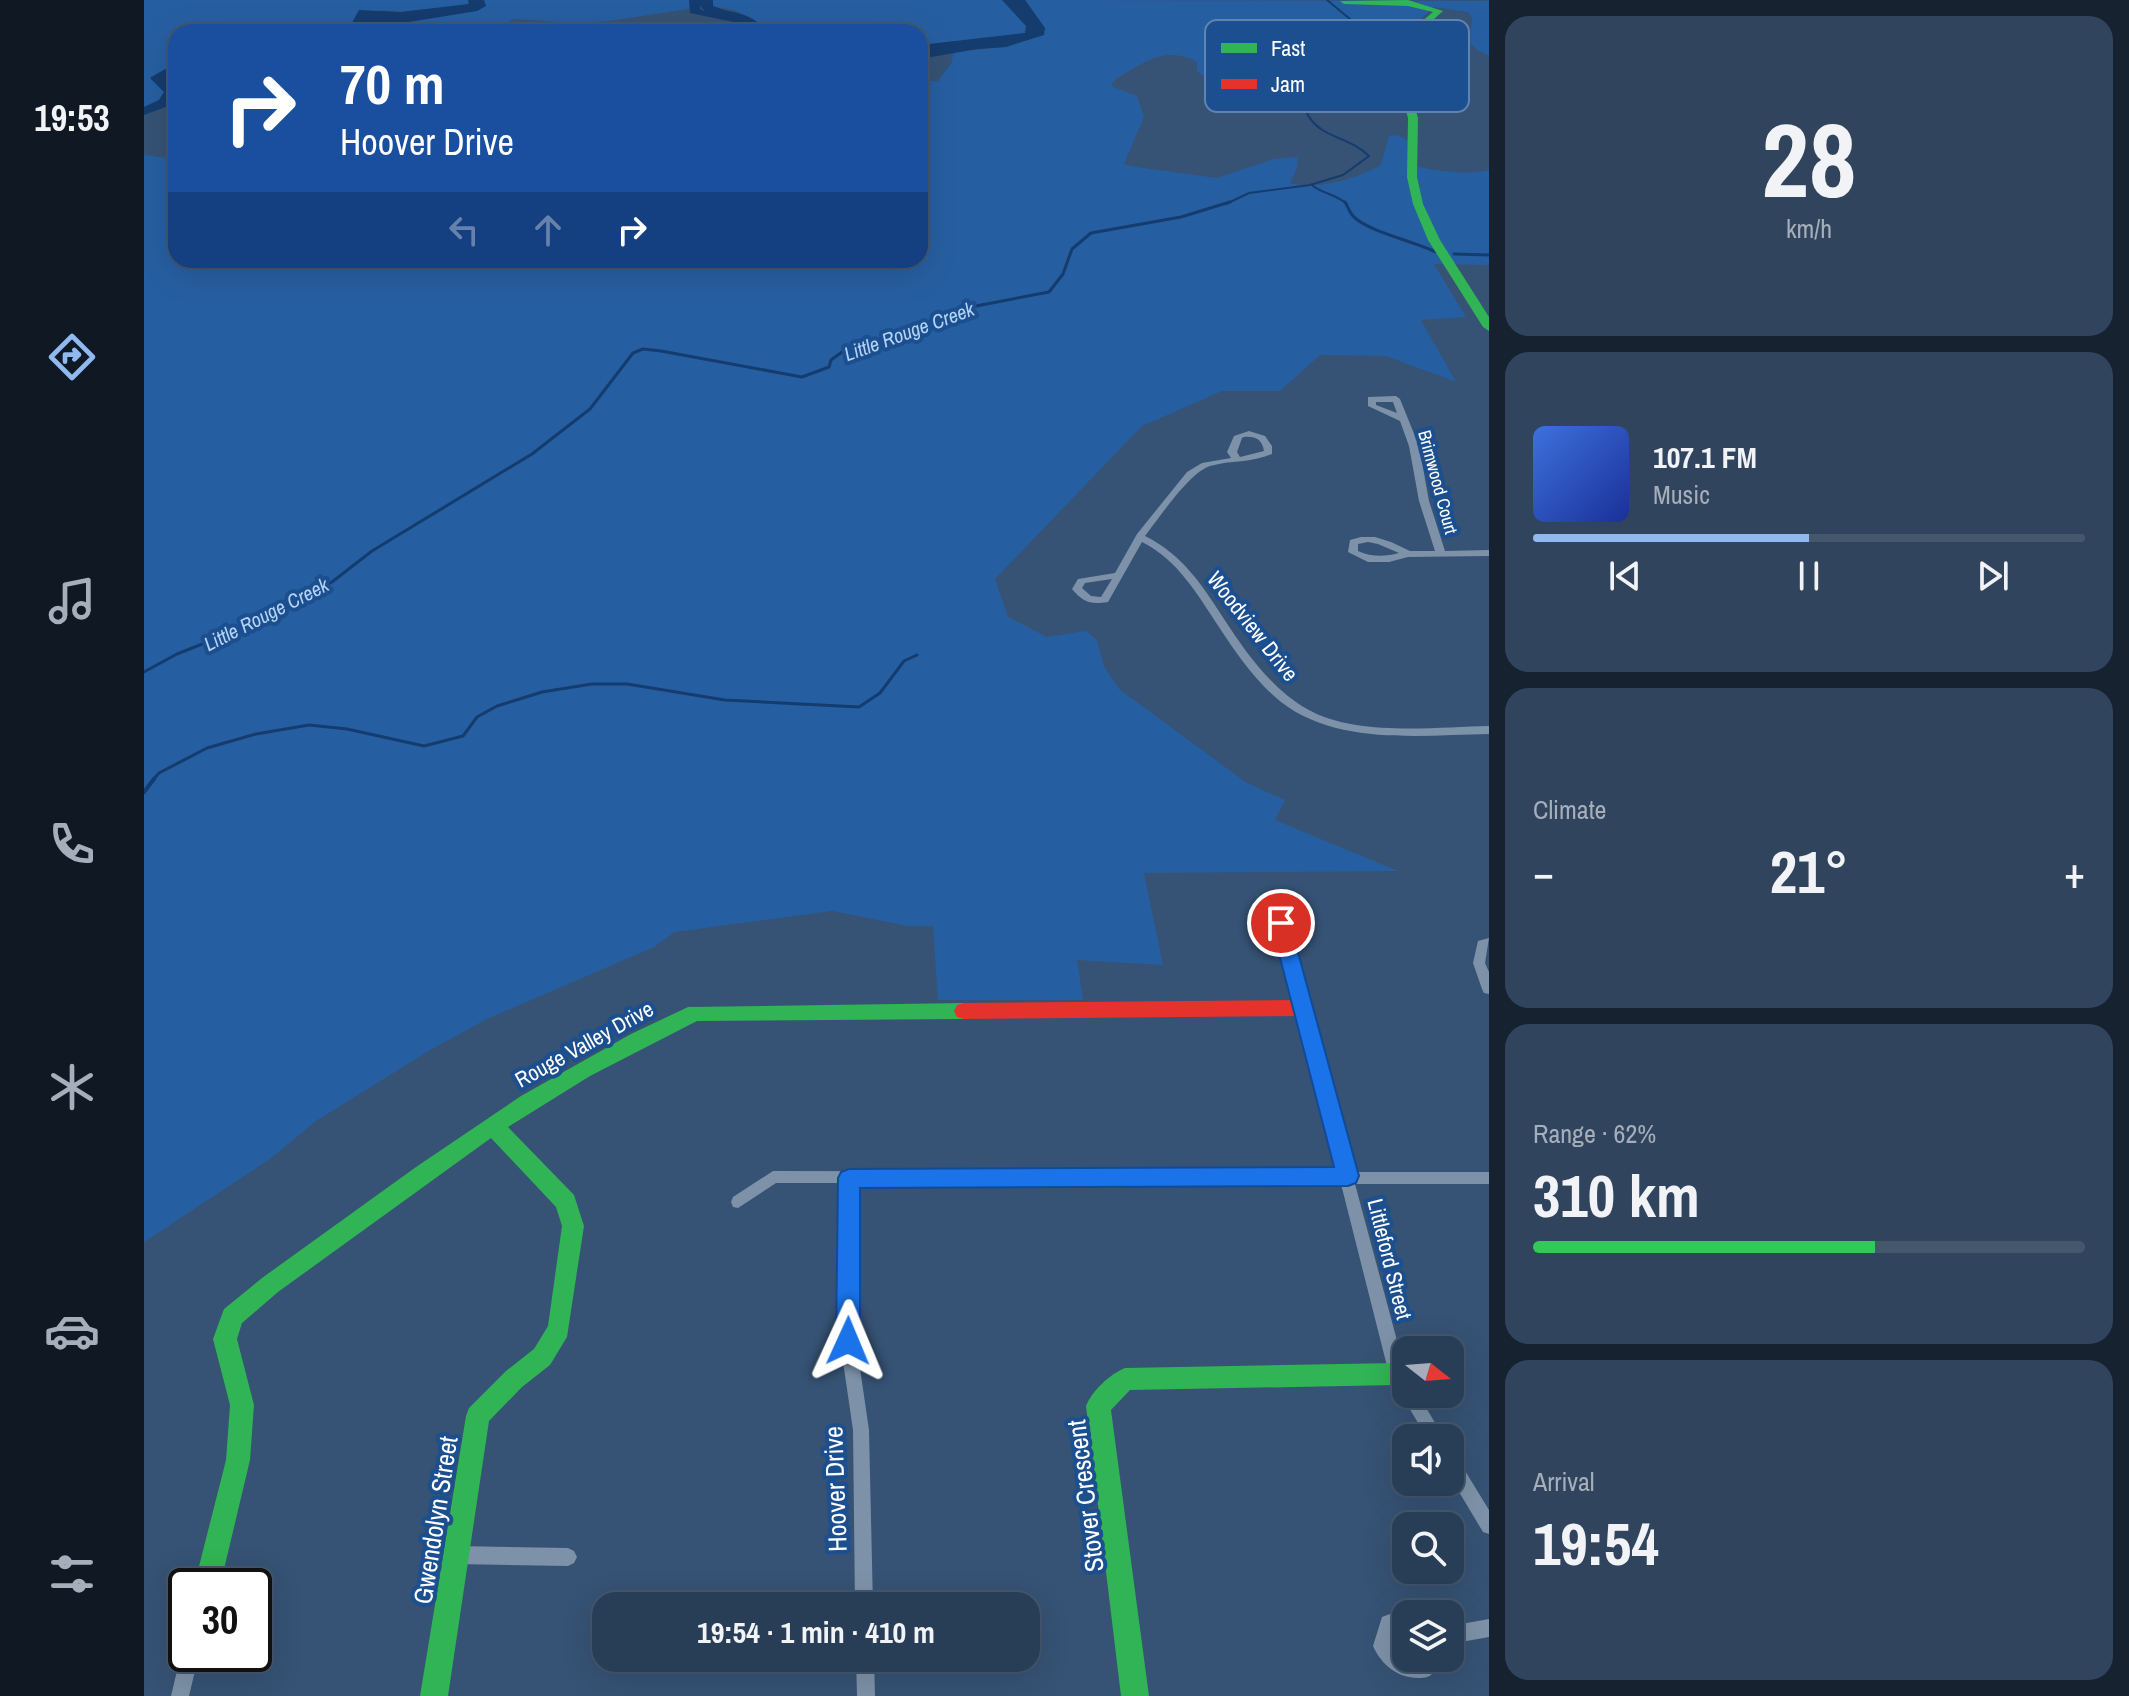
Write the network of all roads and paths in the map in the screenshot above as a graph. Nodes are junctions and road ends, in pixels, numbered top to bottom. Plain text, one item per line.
1 (1344, 1) edge
2 (1430, 20) edge
3 (1412, 112) edge
4 (1489, 327) edge
5 (1403, 419) dead end
6 (1238, 461) dead end
7 (1140, 537) junction
8 (1441, 553) junction
9 (1489, 553) edge
10 (1408, 554) junction
11 (1119, 575) dead end
12 (1489, 730) edge
13 (1272, 907) dead end
14 (1489, 943) edge
15 (1489, 989) edge
16 (1301, 1008) junction
17 (494, 1127) junction
18 (1348, 1176) junction
19 (849, 1178) junction
20 (1489, 1178) edge
21 (738, 1202) dead end
22 (1392, 1343) edge
23 (1392, 1381) edge
24 (1464, 1485) edge
25 (1489, 1526) edge
26 (455, 1555) junction
27 (568, 1557) dead end
28 (211, 1568) edge
29 (864, 1592) edge
30 (1392, 1622) edge
31 (1489, 1628) edge
32 (1464, 1632) edge
33 (1392, 1660) edge
34 (186, 1672) edge
35 (865, 1672) edge
36 (180, 1696) edge
37 (434, 1696) edge
38 (866, 1696) edge
39 (1135, 1696) edge

1 - 2 street
3 - 4 street
5 - 8 street, Brimwood Court
6 - 7 street
7 - 11 street
7 - 12 street, Woodview Drive
8 - 9 street
8 - 10 street
10 - 10 street
13 - 16 street, Littleford Street
14 - 15 street
16 - 17 street, Rouge Valley Drive
16 - 18 street, Littleford Street
17 - 26 street, Gwendolyn Street
17 - 28 street, Rouge Valley Drive
18 - 19 street
18 - 20 street
18 - 22 street, Littleford Street
19 - 21 street
19 - 29 street, Hoover Drive
23 - 39 street, Stover Crescent
24 - 25 street
26 - 27 street
26 - 37 street, Gwendolyn Street
30 - 33 street
31 - 32 street
34 - 36 street
35 - 38 street

